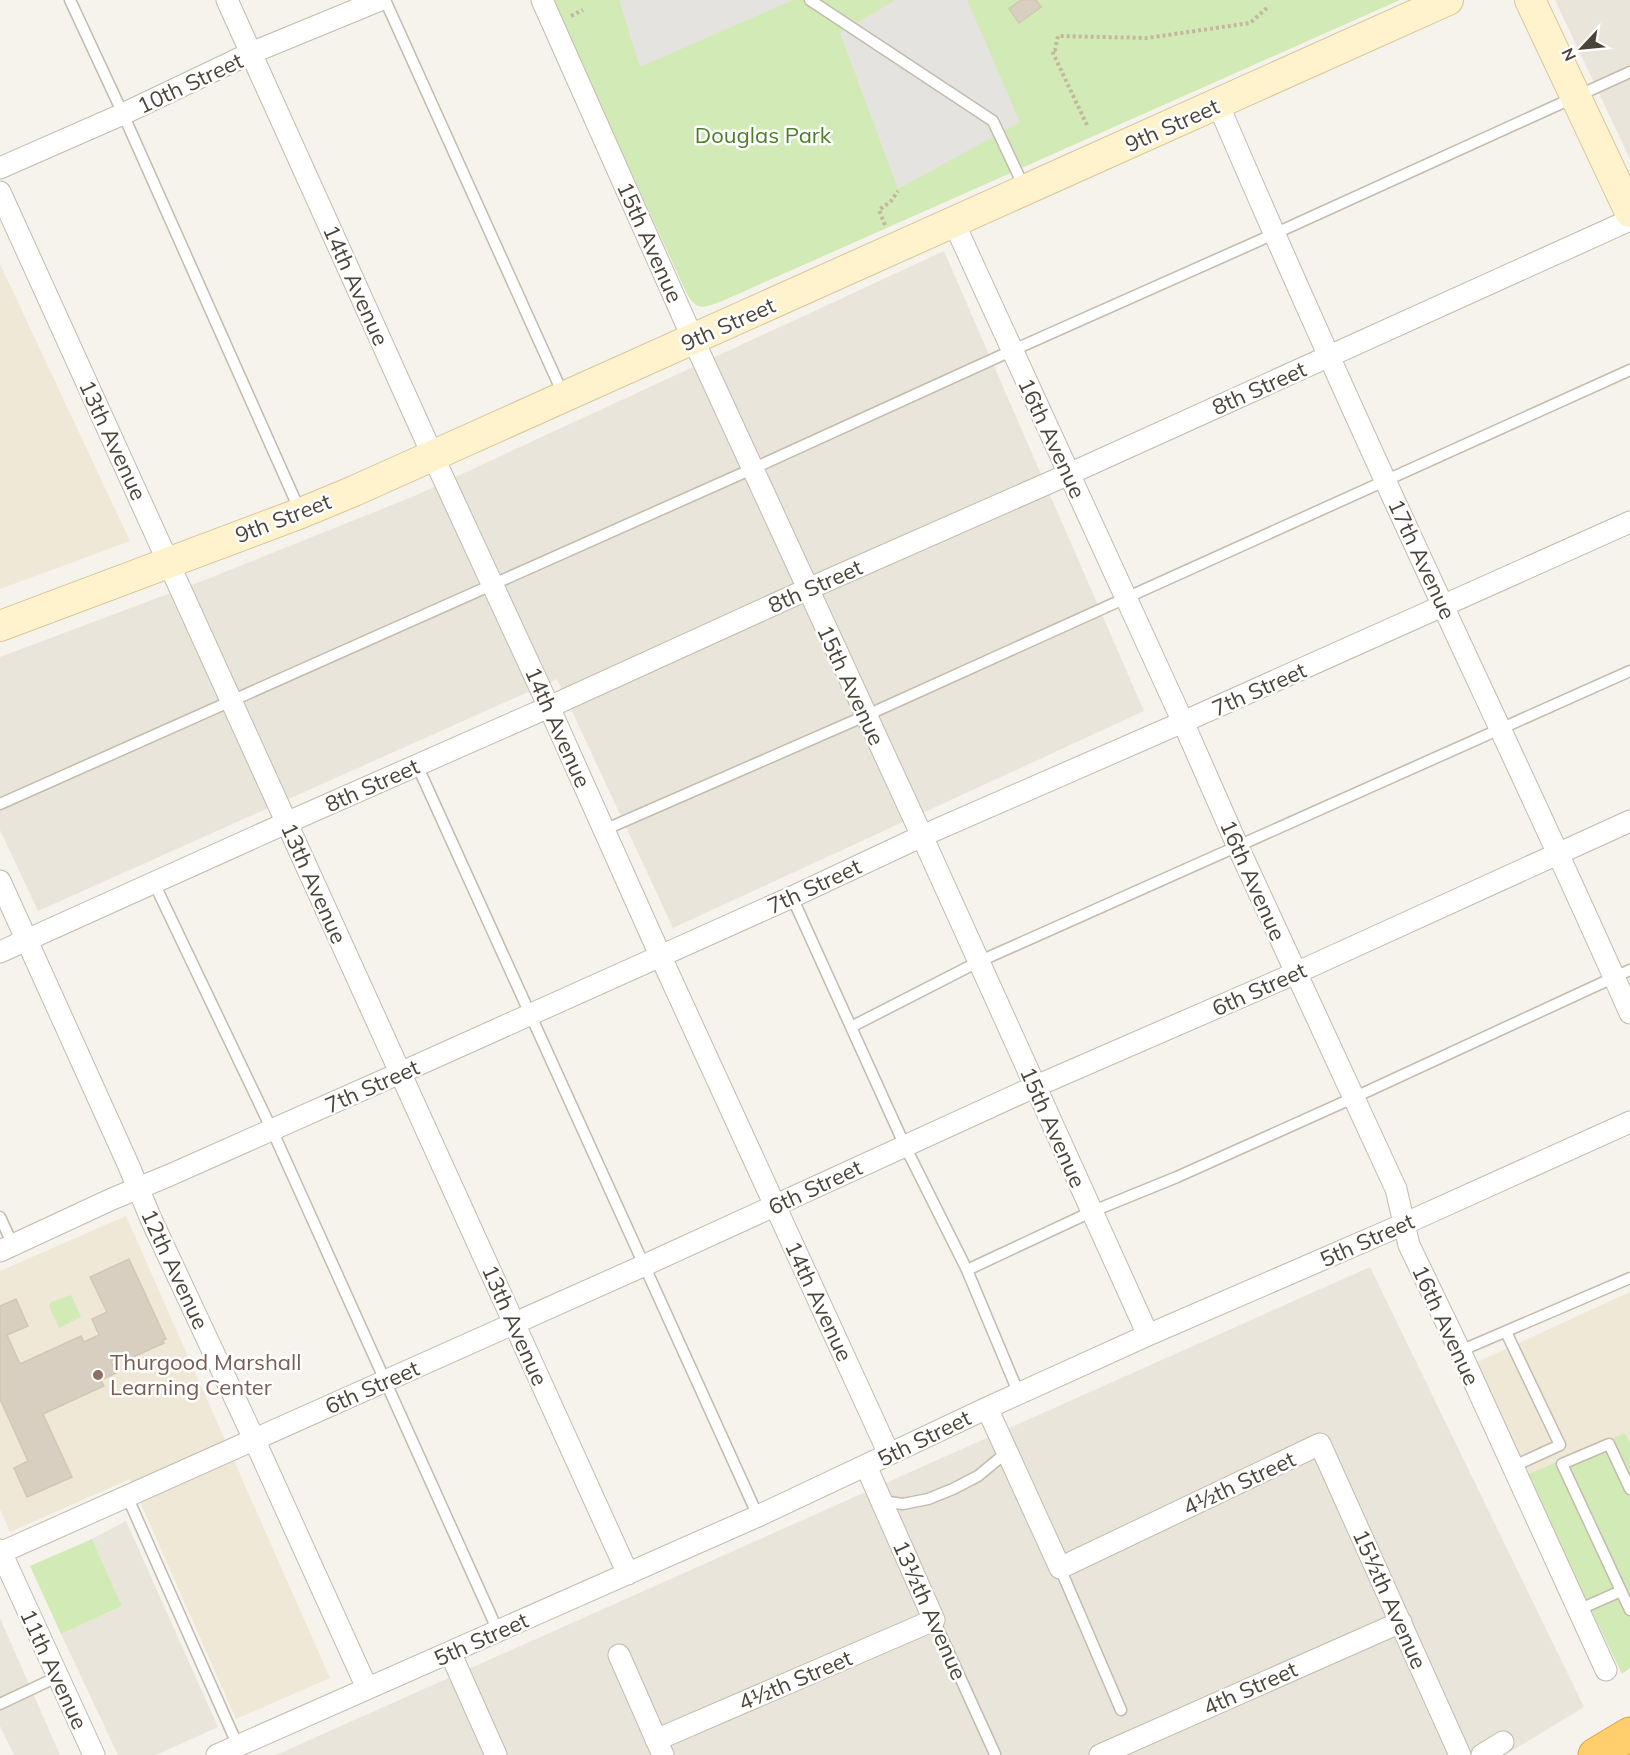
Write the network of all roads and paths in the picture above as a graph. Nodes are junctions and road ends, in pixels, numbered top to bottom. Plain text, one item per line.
1 (70, 0) edge
2 (227, 0) edge
3 (382, 0) edge
4 (542, 0) edge
5 (810, 0) edge
6 (1448, 0) edge
7 (1530, 0) edge
8 (1268, 7) dead end
9 (583, 10) dead end
10 (571, 16) dead end
11 (251, 53) junction
12 (1630, 72) edge
13 (1576, 97) junction
14 (1218, 104) junction
15 (123, 114) junction
16 (1086, 125) dead end
17 (0, 168) edge
18 (1025, 190) junction
19 (898, 191) dead end
20 (0, 192) edge
21 (1630, 212) edge
22 (1630, 220) edge
23 (954, 223) junction
24 (885, 225) dead end
25 (1274, 234) junction
26 (693, 339) junction
27 (1011, 351) junction
28 (1330, 356) junction
29 (1630, 370) edge
30 (564, 397) junction
31 (433, 456) junction
32 (752, 469) junction
33 (1069, 474) junction
34 (1385, 480) junction
35 (301, 513) junction
36 (1630, 522) edge
37 (168, 561) junction
38 (492, 585) junction
39 (808, 589) junction
40 (1126, 598) junction
41 (1444, 606) junction
42 (0, 626) edge
43 (1630, 671) edge
44 (232, 701) junction
45 (549, 707) junction
46 (865, 716) junction
47 (1183, 722) junction
48 (1502, 729) junction
49 (417, 765) junction
50 (0, 804) edge
51 (1630, 820) edge
52 (286, 823) junction
53 (604, 830) junction
54 (922, 836) junction
55 (1238, 846) junction
56 (1559, 853) junction
57 (0, 881) edge
58 (154, 883) junction
59 (792, 897) junction
60 (27, 939) junction
61 (0, 952) edge
62 (660, 955) junction
63 (978, 962) junction
64 (1296, 973) junction
65 (1622, 974) edge
66 (1630, 1013) edge
67 (531, 1014) junction
68 (851, 1027) junction
69 (400, 1073) junction
70 (1034, 1088) junction
71 (1353, 1098) junction
72 (1630, 1122) edge
73 (272, 1130) junction
74 (905, 1146) junction
75 (138, 1188) junction
76 (775, 1205) junction
77 (1091, 1212) junction
78 (0, 1217) edge
79 (1404, 1224) junction
80 (6, 1248) edge
81 (645, 1265) junction
82 (967, 1269) junction
83 (1630, 1278) edge
84 (514, 1323) junction
85 (1506, 1332) junction
86 (1148, 1335) junction
87 (1460, 1352) junction
88 (385, 1381) junction
89 (1019, 1394) junction
90 (987, 1408) junction
91 (254, 1439) junction
92 (1320, 1444) joint
93 (1007, 1452) junction
94 (889, 1454) junction
95 (866, 1466) junction
96 (1512, 1467) junction
97 (1630, 1489) edge
98 (127, 1496) junction
99 (881, 1501) junction
100 (758, 1516) junction
101 (0, 1552) edge
102 (1060, 1568) junction
103 (628, 1574) junction
104 (1621, 1591) junction
105 (1630, 1610) edge
106 (1578, 1611) junction
107 (934, 1620) junction
108 (1401, 1622) junction
109 (498, 1631) junction
110 (450, 1653) junction
111 (619, 1655) dead end
112 (1606, 1670) dead end
113 (57, 1677) junction
114 (367, 1688) junction
115 (0, 1704) edge
116 (1122, 1710) dead end
117 (1630, 1734) edge
118 (1503, 1742) dead end
119 (238, 1746) junction
120 (1630, 1746) edge
121 (659, 1748) edge
122 (995, 1754) edge
123 (94, 1755) edge
124 (217, 1755) edge
125 (496, 1755) edge
126 (1100, 1755) edge
127 (1460, 1755) edge
128 (1482, 1755) edge
129 (1595, 1755) edge
130 (1611, 1755) edge

1 - 15 lane
2 - 11 street, 14th Avenue
3 - 11 street, 10th Street
3 - 30 lane
4 - 26 street, 15th Avenue
5 - 18 lane
6 - 14 street, 9th Street
7 - 13 street
8 - 16 path
9 - 10 path
11 - 15 street, 10th Street
11 - 31 street, 14th Avenue
12 - 13 lane
13 - 21 street
13 - 25 lane
14 - 18 street, 9th Street
14 - 25 street, 17th Avenue
15 - 17 street, 10th Street
15 - 35 lane
18 - 23 street, 9th Street
19 - 24 path
20 - 37 street, 13th Avenue
22 - 28 street, 8th Street
23 - 26 street, 9th Street
23 - 27 street, 16th Avenue
25 - 27 lane
25 - 28 street, 17th Avenue
26 - 30 street, 9th Street
26 - 32 street, 15th Avenue
27 - 32 lane
27 - 33 street, 16th Avenue
28 - 33 street, 8th Street
28 - 34 street, 17th Avenue
29 - 34 lane
30 - 31 street, 9th Street
31 - 35 street, 9th Street
31 - 38 street, 14th Avenue
32 - 38 lane
32 - 39 street, 15th Avenue
33 - 39 street, 8th Street
33 - 40 street, 16th Avenue
34 - 40 lane
34 - 41 street, 17th Avenue
35 - 37 street, 9th Street
36 - 41 street, 7th Street
37 - 42 street, 9th Street
37 - 44 street, 13th Avenue
38 - 44 lane
38 - 45 street, 14th Avenue
39 - 45 street, 8th Street
39 - 46 street, 15th Avenue
40 - 46 lane
40 - 47 street, 16th Avenue
41 - 47 street, 7th Street
41 - 48 street, 17th Avenue
43 - 48 lane
44 - 50 lane
44 - 52 street, 13th Avenue
45 - 49 street, 8th Street
45 - 53 street, 14th Avenue
46 - 53 lane
46 - 54 street, 15th Avenue
47 - 54 street, 7th Street
47 - 55 street, 16th Avenue
48 - 55 lane
48 - 56 street, 17th Avenue
49 - 52 street, 8th Street
49 - 67 lane
51 - 56 street, 6th Street
52 - 58 street, 8th Street
52 - 69 street, 13th Avenue
53 - 62 street, 14th Avenue
54 - 59 street, 7th Street
54 - 63 street, 15th Avenue
55 - 63 lane
55 - 64 street, 16th Avenue
56 - 64 street, 6th Street
56 - 65 street, 17th Avenue
57 - 60 street, 12th Avenue
58 - 60 street, 8th Street
58 - 73 lane
59 - 62 street, 7th Street
59 - 68 lane
60 - 61 street, 8th Street
60 - 75 street, 12th Avenue
62 - 67 street, 7th Street
62 - 76 street, 14th Avenue
63 - 68 lane
63 - 70 street, 15th Avenue
64 - 70 street, 6th Street
64 - 71 street, 16th Avenue
65 - 66 street, 17th Avenue
65 - 71 lane
67 - 69 street, 7th Street
67 - 81 lane
68 - 74 lane
69 - 73 street, 7th Street
69 - 84 street, 13th Avenue
70 - 74 street, 6th Street
70 - 77 street, 15th Avenue
71 - 77 lane
71 - 79 street, 16th Avenue
72 - 79 street, 5th Street
73 - 75 street, 7th Street
73 - 88 lane
74 - 76 street, 6th Street
74 - 82 lane
75 - 80 street, 7th Street
75 - 91 street, 12th Avenue
76 - 81 street, 6th Street
76 - 94 street, 14th Avenue
77 - 82 lane
77 - 86 street, 15th Avenue
78 - 80 lane
79 - 86 street, 5th Street
79 - 87 street, 16th Avenue
81 - 84 street, 6th Street
81 - 100 lane
82 - 89 lane
83 - 85 lane
84 - 88 street, 6th Street
84 - 103 street, 13th Avenue
85 - 87 lane
85 - 96 lane
86 - 89 street, 5th Street
87 - 96 street, 16th Avenue
88 - 91 street, 6th Street
88 - 109 lane
89 - 90 street, 5th Street
90 - 93 street
90 - 94 street, 5th Street
91 - 98 street, 6th Street
91 - 114 street, 12th Avenue
92 - 102 street, 4½th Street
92 - 108 street, 15½th Avenue
93 - 99 lane
93 - 102 street
94 - 95 street, 5th Street
95 - 99 street, 13½th Avenue
95 - 100 street, 5th Street
96 - 106 street, 16th Avenue
97 - 104 lane
98 - 101 street, 6th Street
98 - 119 lane
99 - 107 street, 13½th Avenue
100 - 103 street, 5th Street
101 - 113 street, 11th Avenue
102 - 116 lane
103 - 109 street, 5th Street
104 - 105 lane
104 - 106 lane
106 - 112 street, 16th Avenue
107 - 121 street, 4½th Street
107 - 122 lane, 13½th Avenue
108 - 126 street, 4th Street
108 - 127 street, 15½th Avenue
109 - 110 street, 5th Street
110 - 114 street, 5th Street
110 - 125 street
111 - 121 street
113 - 115 lane
113 - 123 street, 11th Avenue
114 - 119 street, 5th Street
117 - 129 highway
118 - 128 street
119 - 124 street, 5th Street
120 - 130 highway

